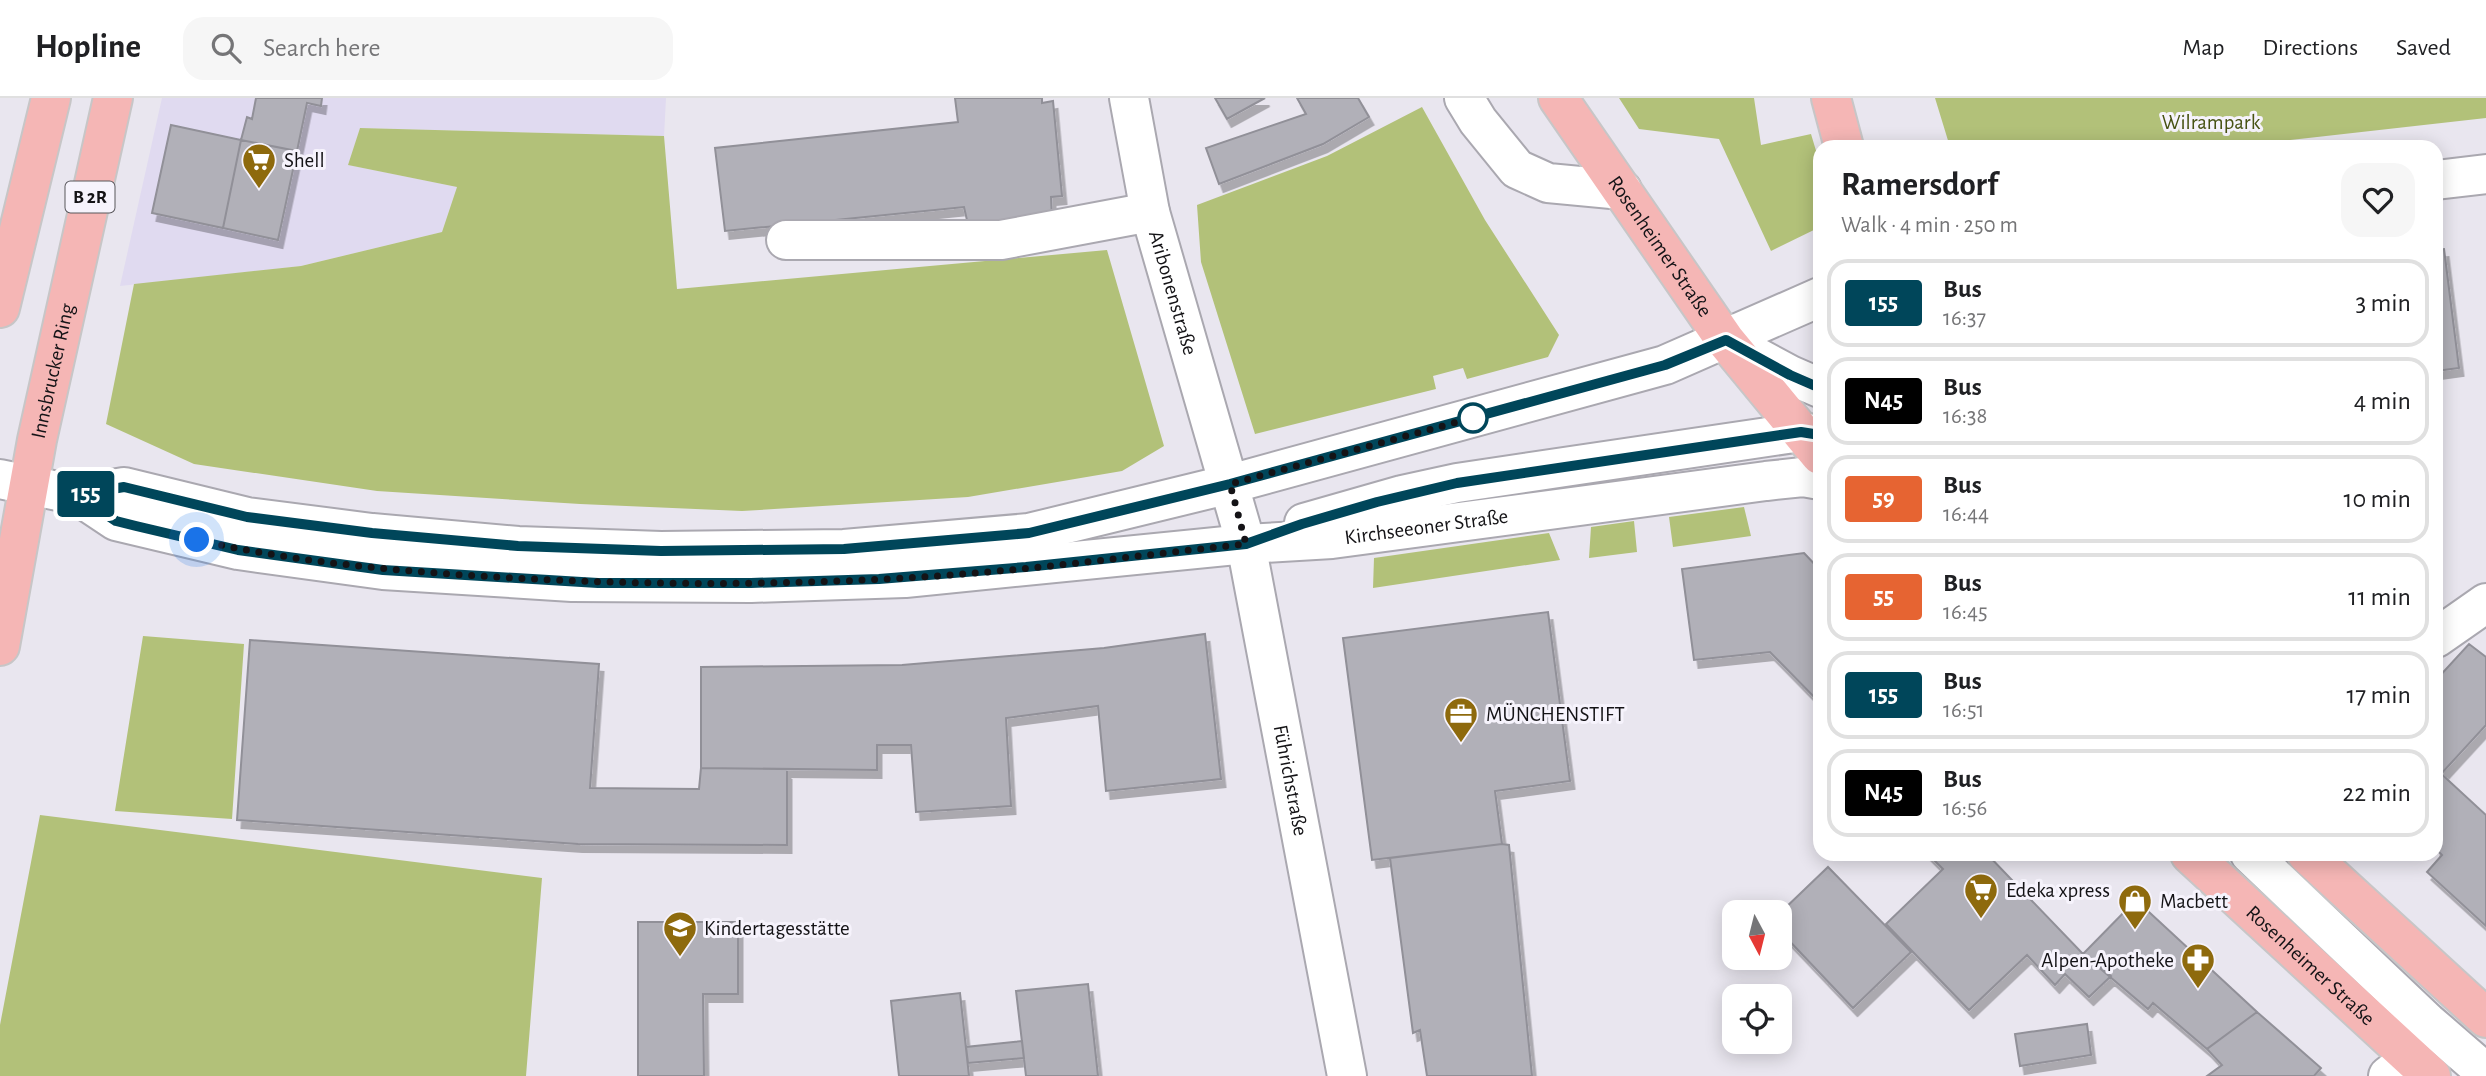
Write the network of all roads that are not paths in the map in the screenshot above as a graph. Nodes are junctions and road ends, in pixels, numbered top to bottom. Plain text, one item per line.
1 (51, 98) edge
2 (113, 98) edge
3 (1129, 98) edge
4 (1464, 98) edge
5 (1558, 98) edge
6 (1831, 98) edge
7 (1842, 140) edge
8 (2486, 174) edge
9 (2443, 179) edge
10 (1622, 190) junction
11 (1150, 212) junction
12 (786, 240) dead end
13 (1813, 299) edge
14 (0, 307) edge
15 (1726, 340) junction
16 (1813, 385) edge
17 (1813, 440) edge
18 (1813, 441) edge
19 (1813, 479) edge
20 (15, 483) edge
21 (1230, 484) junction
22 (77, 495) junction
23 (1246, 544) junction
24 (2486, 604) edge
25 (2443, 633) edge
26 (0, 646) edge
27 (2197, 861) edge
28 (2257, 861) edge
29 (2315, 861) edge
30 (2486, 1018) edge
31 (2410, 1070) edge
32 (2486, 1073) edge
33 (1347, 1076) edge

1 - 14 main road
2 - 20 main road, Innsbrucker Ring / B 2R
3 - 11 street, Aribonenstraße
4 - 10 street
5 - 10 main road, Rosenheimer Straße
6 - 7 main road
8 - 9 street
10 - 15 main road, Rosenheimer Straße
11 - 12 street
11 - 21 street, Aribonenstraße
13 - 15 street, Kirchseeoner Straße
15 - 16 street
15 - 17 main road, Rosenheimer Straße
15 - 21 street, Kirchseeoner Straße
18 - 23 street
19 - 23 street, Kirchseeoner Straße
20 - 22 street, Kirchseeoner Straße
20 - 26 main road, Innsbrucker Ring / B 2R
21 - 22 street, Kirchseeoner Straße
21 - 23 street, Führichstraße
22 - 23 street, Kirchseeoner Straße
23 - 33 street, Führichstraße
24 - 25 street
27 - 31 main road, Rosenheimer Straße
28 - 32 street, Rosenheimer Straße
29 - 30 main road

